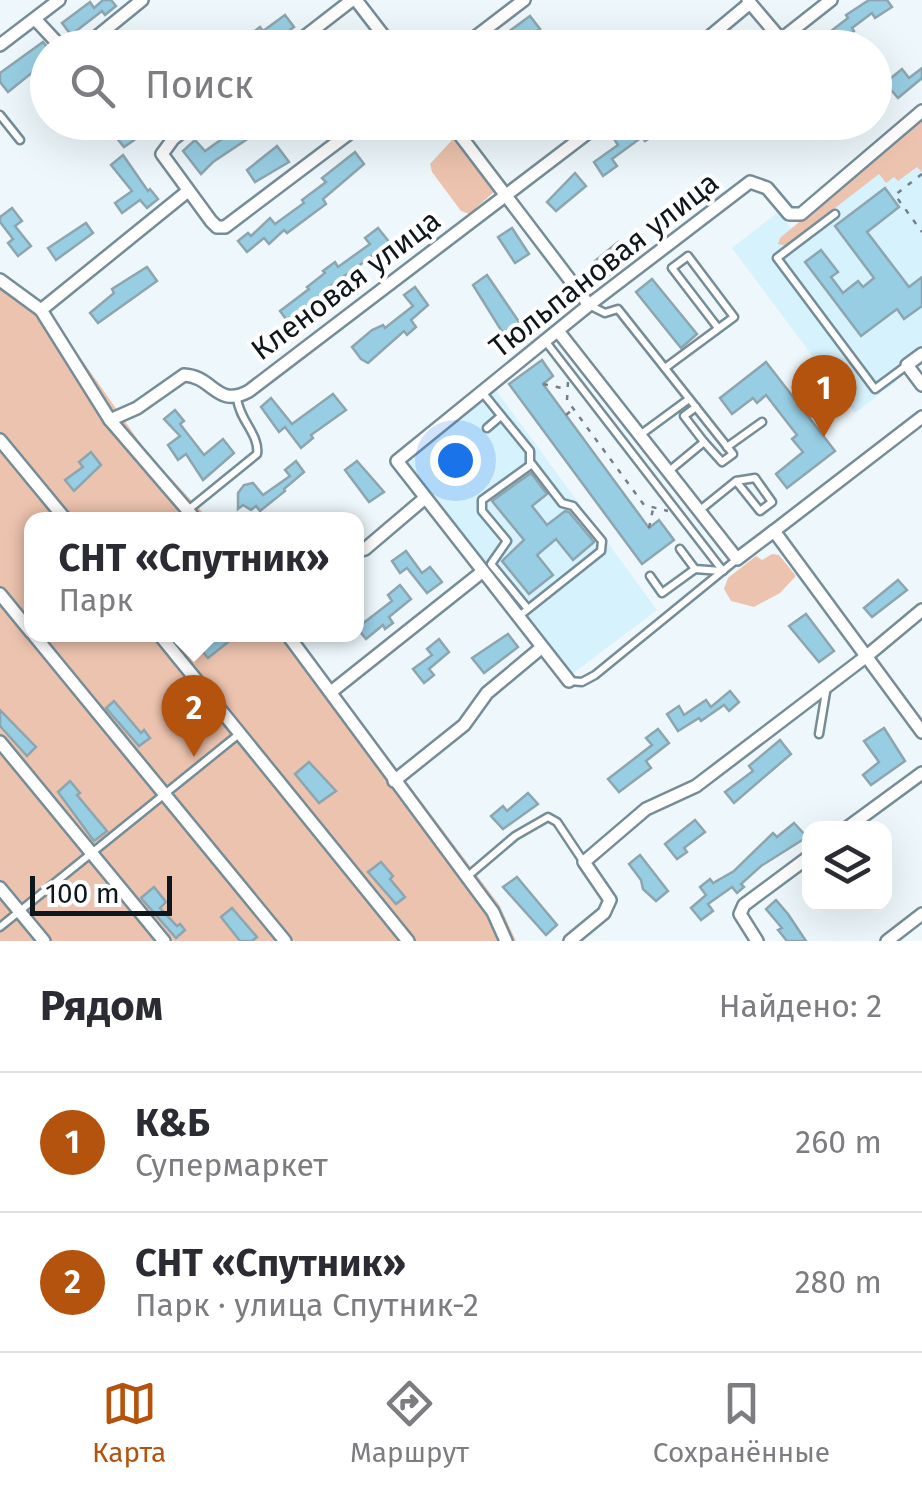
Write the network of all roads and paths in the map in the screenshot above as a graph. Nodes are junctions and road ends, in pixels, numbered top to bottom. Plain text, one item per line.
1 (59, 0) edge
2 (142, 0) edge
3 (354, 0) edge
4 (524, 0) edge
5 (831, 0) edge
6 (749, 2) edge
7 (35, 19) junction
8 (45, 30) edge
9 (105, 30) edge
10 (314, 30) edge
11 (378, 30) edge
12 (485, 30) edge
13 (717, 30) edge
14 (773, 30) edge
15 (793, 30) edge
16 (0, 45) edge
17 (922, 111) edge
18 (0, 116) edge
19 (892, 137) edge
20 (20, 140) dead end
21 (171, 140) edge
22 (340, 140) edge
23 (464, 140) edge
24 (580, 140) edge
25 (888, 140) edge
26 (922, 174) edge
27 (916, 179) junction
28 (922, 181) edge
29 (188, 191) junction
30 (506, 195) junction
31 (835, 214) dead end
32 (922, 232) edge
33 (0, 280) edge
34 (589, 305) junction
35 (41, 310) junction
36 (718, 328) junction
37 (558, 330) junction
38 (546, 341) junction
39 (922, 354) edge
40 (907, 365) junction
41 (665, 368) junction
42 (569, 371) junction
43 (543, 384) dead end
44 (922, 385) edge
45 (568, 390) junction
46 (482, 392) junction
47 (236, 398) junction
48 (689, 398) junction
49 (696, 407) junction
50 (574, 409) junction
51 (566, 415) dead end
52 (502, 416) junction
53 (922, 417) edge
54 (110, 420) junction
55 (762, 422) dead end
56 (486, 428) dead end
57 (640, 436) junction
58 (0, 440) edge
59 (704, 442) junction
60 (727, 447) junction
61 (606, 453) junction
62 (598, 459) dead end
63 (530, 464) junction
64 (668, 472) junction
65 (736, 481) junction
66 (635, 492) junction
67 (424, 498) junction
68 (627, 498) dead end
69 (654, 508) junction
70 (698, 510) junction
71 (59, 512) edge
72 (189, 512) edge
73 (195, 512) edge
74 (678, 513) junction
75 (649, 528) dead end
76 (774, 530) junction
77 (680, 548) dead end
78 (364, 550) edge
79 (737, 559) junction
80 (695, 569) junction
81 (722, 571) junction
82 (482, 572) junction
83 (650, 576) dead end
84 (0, 594) edge
85 (922, 610) edge
86 (523, 613) junction
87 (24, 623) edge
88 (39, 642) edge
89 (164, 642) edge
90 (293, 642) edge
91 (541, 648) junction
92 (868, 655) junction
93 (568, 681) joint
94 (827, 685) junction
95 (331, 692) junction
96 (922, 732) edge
97 (239, 734) junction
98 (819, 734) dead end
99 (0, 742) edge
100 (922, 773) edge
101 (394, 781) junction
102 (165, 795) junction
103 (857, 821) edge
104 (92, 853) junction
105 (584, 862) junction
106 (802, 862) edge
107 (467, 878) junction
108 (0, 888) edge
109 (19, 911) junction
110 (922, 914) edge
111 (0, 926) edge
112 (44, 941) edge
113 (164, 941) edge
114 (285, 941) edge
115 (408, 941) edge
116 (506, 941) edge
117 (570, 941) edge
118 (757, 941) edge
119 (887, 941) edge

1 - 7 street
2 - 9 street
3 - 10 street
3 - 11 street
4 - 12 street
5 - 15 street
6 - 13 street
6 - 14 street
7 - 8 street
7 - 16 street
17 - 19 street, Тюльпановая улица
18 - 20 lane
21 - 29 street
22 - 29 street
23 - 30 street
24 - 30 street, Кленовая улица
25 - 34 street, Тюльпановая улица
26 - 27 path
27 - 28 path
27 - 32 path
29 - 35 street
30 - 34 street
30 - 47 street, Кленовая улица
31 - 40 lane
33 - 35 street
34 - 37 street, Тюльпановая улица
34 - 41 lane
35 - 54 street
36 - 36 lane
36 - 41 lane
37 - 38 street, Тюльпановая улица
37 - 57 street
38 - 42 lane
38 - 46 street, Тюльпановая улица
39 - 40 street
40 - 44 street
41 - 48 lane
42 - 45 path
42 - 74 lane
43 - 45 path
45 - 50 path
46 - 52 lane
46 - 67 street, Тюльпановая улица
47 - 54 street, Кленовая улица
47 - 73 lane
48 - 49 lane
48 - 57 lane
49 - 59 lane
49 - 60 lane
50 - 51 path
50 - 61 path
52 - 56 lane
52 - 63 lane
53 - 76 street
54 - 72 street
55 - 60 lane
57 - 64 street
58 - 71 street
59 - 60 lane
59 - 64 lane
61 - 62 path
61 - 66 path
63 - 86 lane
63 - 86 lane
64 - 70 street
65 - 65 lane
65 - 70 lane
66 - 68 path
66 - 69 path
67 - 78 street
67 - 82 street, Тюльпановая улица
69 - 74 path
69 - 75 path
70 - 79 street
74 - 81 lane
76 - 79 street
76 - 92 street
77 - 80 lane
79 - 81 lane
80 - 81 lane
80 - 83 lane
81 - 93 lane
82 - 86 street, Тюльпановая улица
82 - 95 street
84 - 87 street
85 - 92 street
86 - 91 street, Тюльпановая улица
88 - 102 street
89 - 97 street
90 - 95 street
91 - 93 street, Тюльпановая улица
91 - 101 street
92 - 94 street
92 - 96 street
94 - 98 lane
94 - 105 street
95 - 101 street
97 - 102 lane
97 - 115 street
99 - 104 street
100 - 103 street
101 - 107 street
102 - 104 lane
102 - 114 street
104 - 109 lane
104 - 113 street
105 - 107 lane
105 - 117 street
106 - 118 street
107 - 116 street
108 - 109 street
109 - 111 lane
109 - 112 street
110 - 119 street

